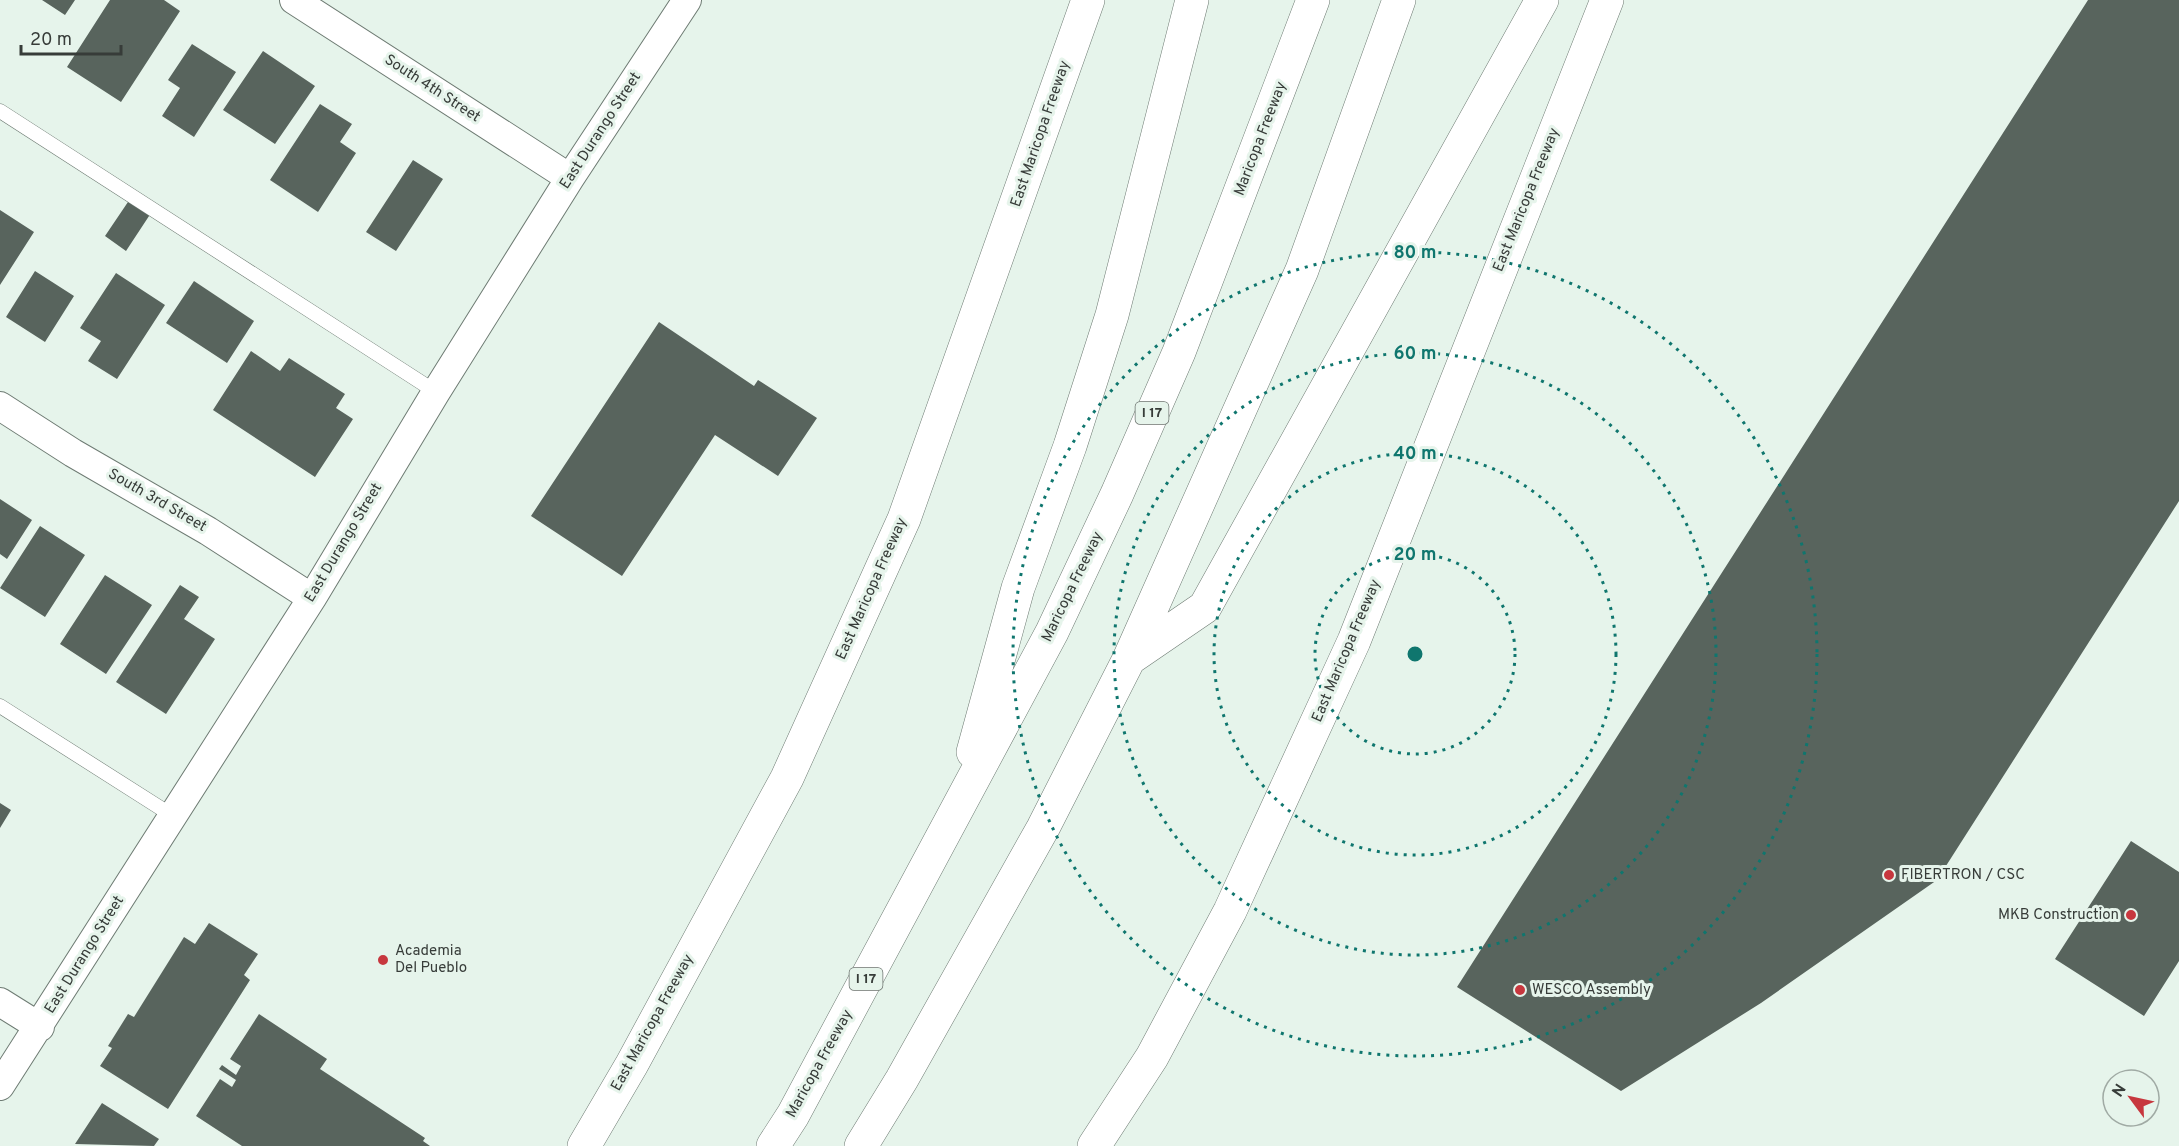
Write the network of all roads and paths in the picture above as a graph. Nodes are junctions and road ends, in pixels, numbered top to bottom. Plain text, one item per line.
1 (294, 0) edge
2 (687, 0) edge
3 (1088, 0) edge
4 (1192, 0) edge
5 (1313, 0) edge
6 (1399, 0) edge
7 (1542, 0) edge
8 (1606, 0) edge
9 (0, 111) edge
10 (570, 178) junction
11 (436, 392) junction
12 (0, 406) edge
13 (312, 598) junction
14 (1129, 659) junction
15 (0, 706) edge
16 (957, 811) junction
17 (173, 816) junction
18 (0, 1002) edge
19 (40, 1027) junction
20 (0, 1086) edge
21 (584, 1146) edge
22 (773, 1146) edge
23 (861, 1146) edge
24 (1094, 1146) edge

1 - 10 street, South 4th Street
2 - 10 street, East Durango Street
3 - 21 main road, East Maricopa Freeway
4 - 16 main road
5 - 16 main road, Maricopa Freeway / I 17
6 - 14 main road
7 - 14 main road
8 - 24 main road, East Maricopa Freeway
9 - 11 lane
10 - 11 street, East Durango Street
11 - 13 street, East Durango Street
12 - 13 street, South 3rd Street
13 - 17 street, East Durango Street
14 - 23 main road
15 - 17 lane
16 - 22 main road, Maricopa Freeway / I 17
17 - 19 street, East Durango Street
18 - 19 street
19 - 20 street, East Durango Street

